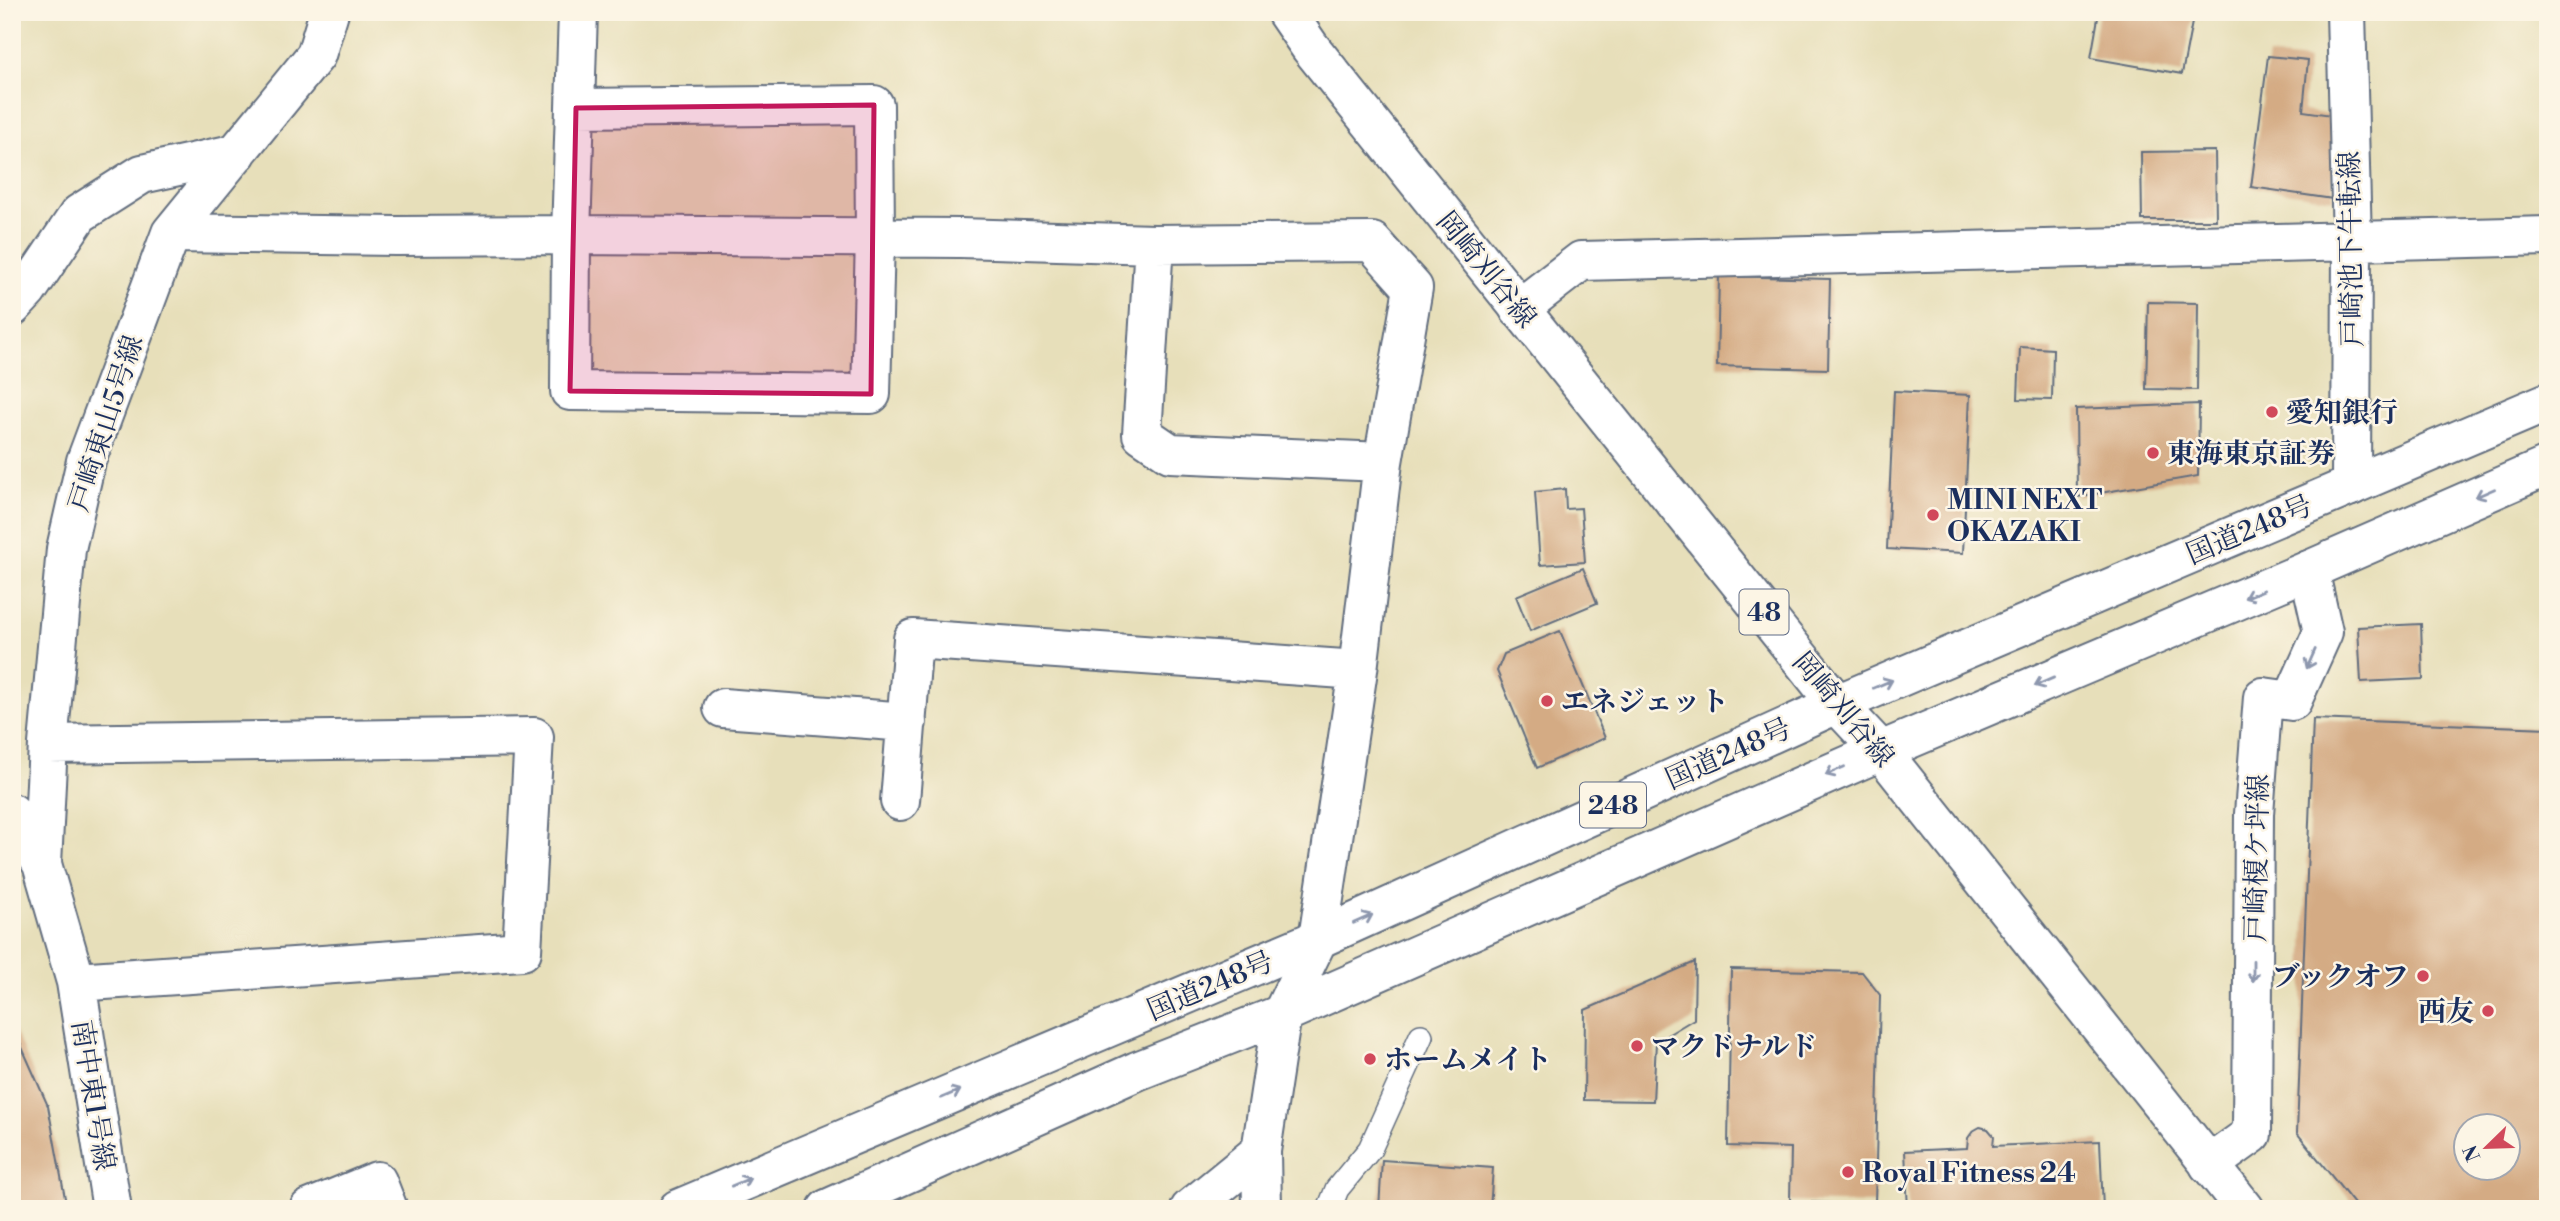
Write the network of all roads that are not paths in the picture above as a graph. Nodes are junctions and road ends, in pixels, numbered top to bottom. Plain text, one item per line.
1 (329, 12) edge
2 (578, 12) edge
3 (1286, 12) edge
4 (2346, 12) edge
5 (576, 108) junction
6 (237, 153) junction
7 (172, 233) junction
8 (570, 234) junction
9 (2548, 236) edge
10 (876, 238) junction
11 (2352, 242) junction
12 (1154, 244) junction
13 (12, 307) edge
14 (1519, 309) junction
15 (2548, 402) edge
16 (1383, 462) junction
17 (2548, 466) edge
18 (2351, 486) junction
19 (2309, 570) junction
20 (1358, 670) junction
21 (1837, 704) junction
22 (723, 708) dead end
23 (907, 722) junction
24 (48, 744) junction
25 (1881, 751) junction
26 (900, 801) dead end
27 (12, 813) edge
28 (42, 864) junction
29 (1318, 939) junction
30 (76, 982) junction
31 (1282, 1014) junction
32 (1421, 1036) dead end
33 (1262, 1151) junction
34 (2209, 1165) junction
35 (112, 1209) edge
36 (309, 1209) edge
37 (388, 1209) edge
38 (678, 1209) edge
39 (827, 1209) edge
40 (1191, 1209) edge
41 (1262, 1209) edge
42 (1329, 1209) edge
43 (2245, 1209) edge

1 - 6 main road
2 - 5 main road
3 - 14 main road, 岡崎刈谷線 / 48
4 - 11 main road, 戸崎池下牛転線
5 - 8 main road
5 - 10 main road
6 - 7 main road, 戸崎東山5号線
6 - 13 main road
7 - 8 main road
7 - 24 main road, 戸崎東山5号線
8 - 10 main road
8 - 10 main road
9 - 11 main road
10 - 12 main road
11 - 14 main road
11 - 18 main road, 戸崎池下牛転線
12 - 16 main road
12 - 16 main road
14 - 21 main road, 岡崎刈谷線 / 48
15 - 18 main road, 国道248号 / 248
16 - 20 main road
17 -> 19 main road, 国道248号 / 248
21 -> 18 main road, 国道248号 / 248
19 -> 25 main road, 国道248号 / 248
19 -> 34 main road, 戸崎榎ケ坪線
20 - 23 main road
20 - 29 main road
21 - 25 main road, 岡崎刈谷線 / 48
29 -> 21 main road, 国道248号 / 248
22 - 23 main road
23 - 26 main road
24 - 28 main road, 戸崎東山5号線
24 - 30 main road
25 -> 31 main road, 国道248号 / 248
25 - 34 main road, 岡崎刈谷線 / 48
27 - 28 main road
28 - 30 main road, 南中東1号線
29 - 31 main road
38 -> 29 main road, 国道248号 / 248
30 - 35 main road, 南中東1号線
31 - 33 main road
31 - 39 main road, 国道248号 / 248
32 - 42 lane
33 - 40 main road
33 - 41 main road
34 - 43 main road, 岡崎刈谷線 / 48
36 - 37 main road

